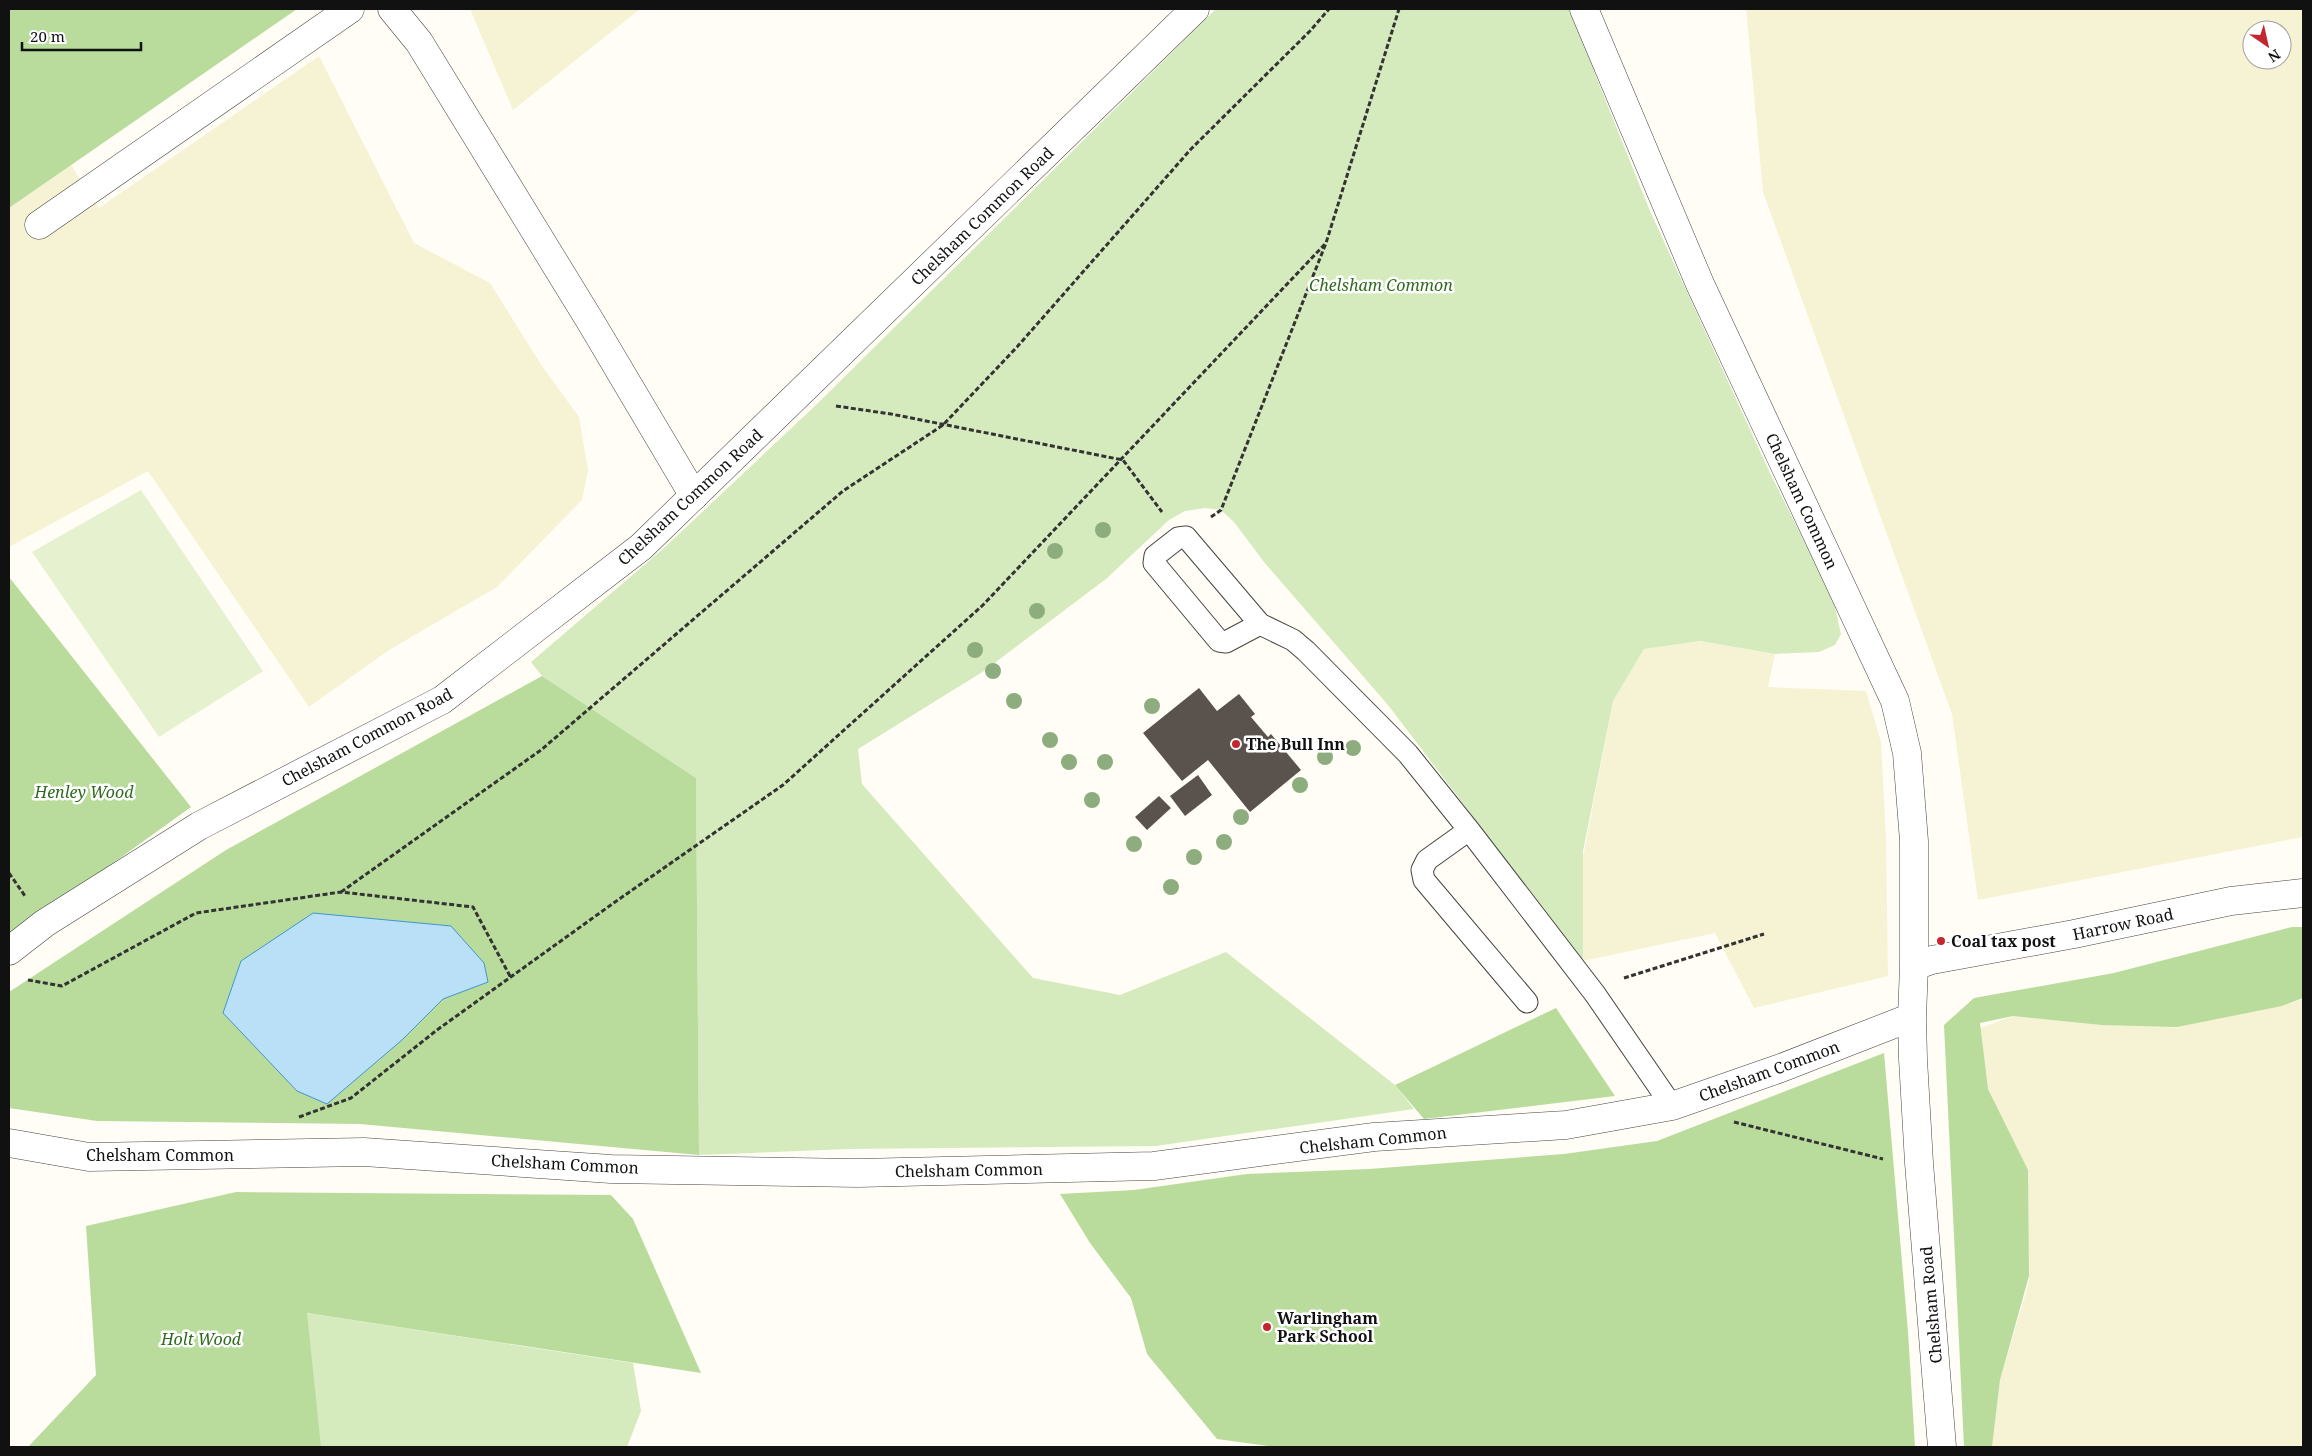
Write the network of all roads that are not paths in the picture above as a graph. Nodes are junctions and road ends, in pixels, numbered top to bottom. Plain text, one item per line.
1 (350, 9) edge
2 (392, 9) edge
3 (1195, 9) edge
4 (1584, 9) edge
5 (38, 225) dead end
6 (694, 496) junction
7 (1260, 624) junction
8 (1469, 830) junction
9 (2303, 893) edge
10 (9, 952) edge
11 (1914, 966) junction
12 (1527, 1002) dead end
13 (1912, 1017) junction
14 (1672, 1106) junction
15 (9, 1143) edge
16 (1919, 1163) joint
17 (1942, 1447) edge

1 - 5 street
2 - 6 street
3 - 6 street, Chelsham Common Road
4 - 11 street, Chelsham Common
6 - 10 street, Chelsham Common Road
7 - 7 lane
7 - 8 lane
8 - 12 lane
8 - 14 lane
9 - 11 street, Harrow Road
11 - 13 street, Chelsham Common
13 - 14 street, Chelsham Common
13 - 16 street, Chelsham Common
14 - 15 street, Chelsham Common
16 - 17 street, Chelsham Road

